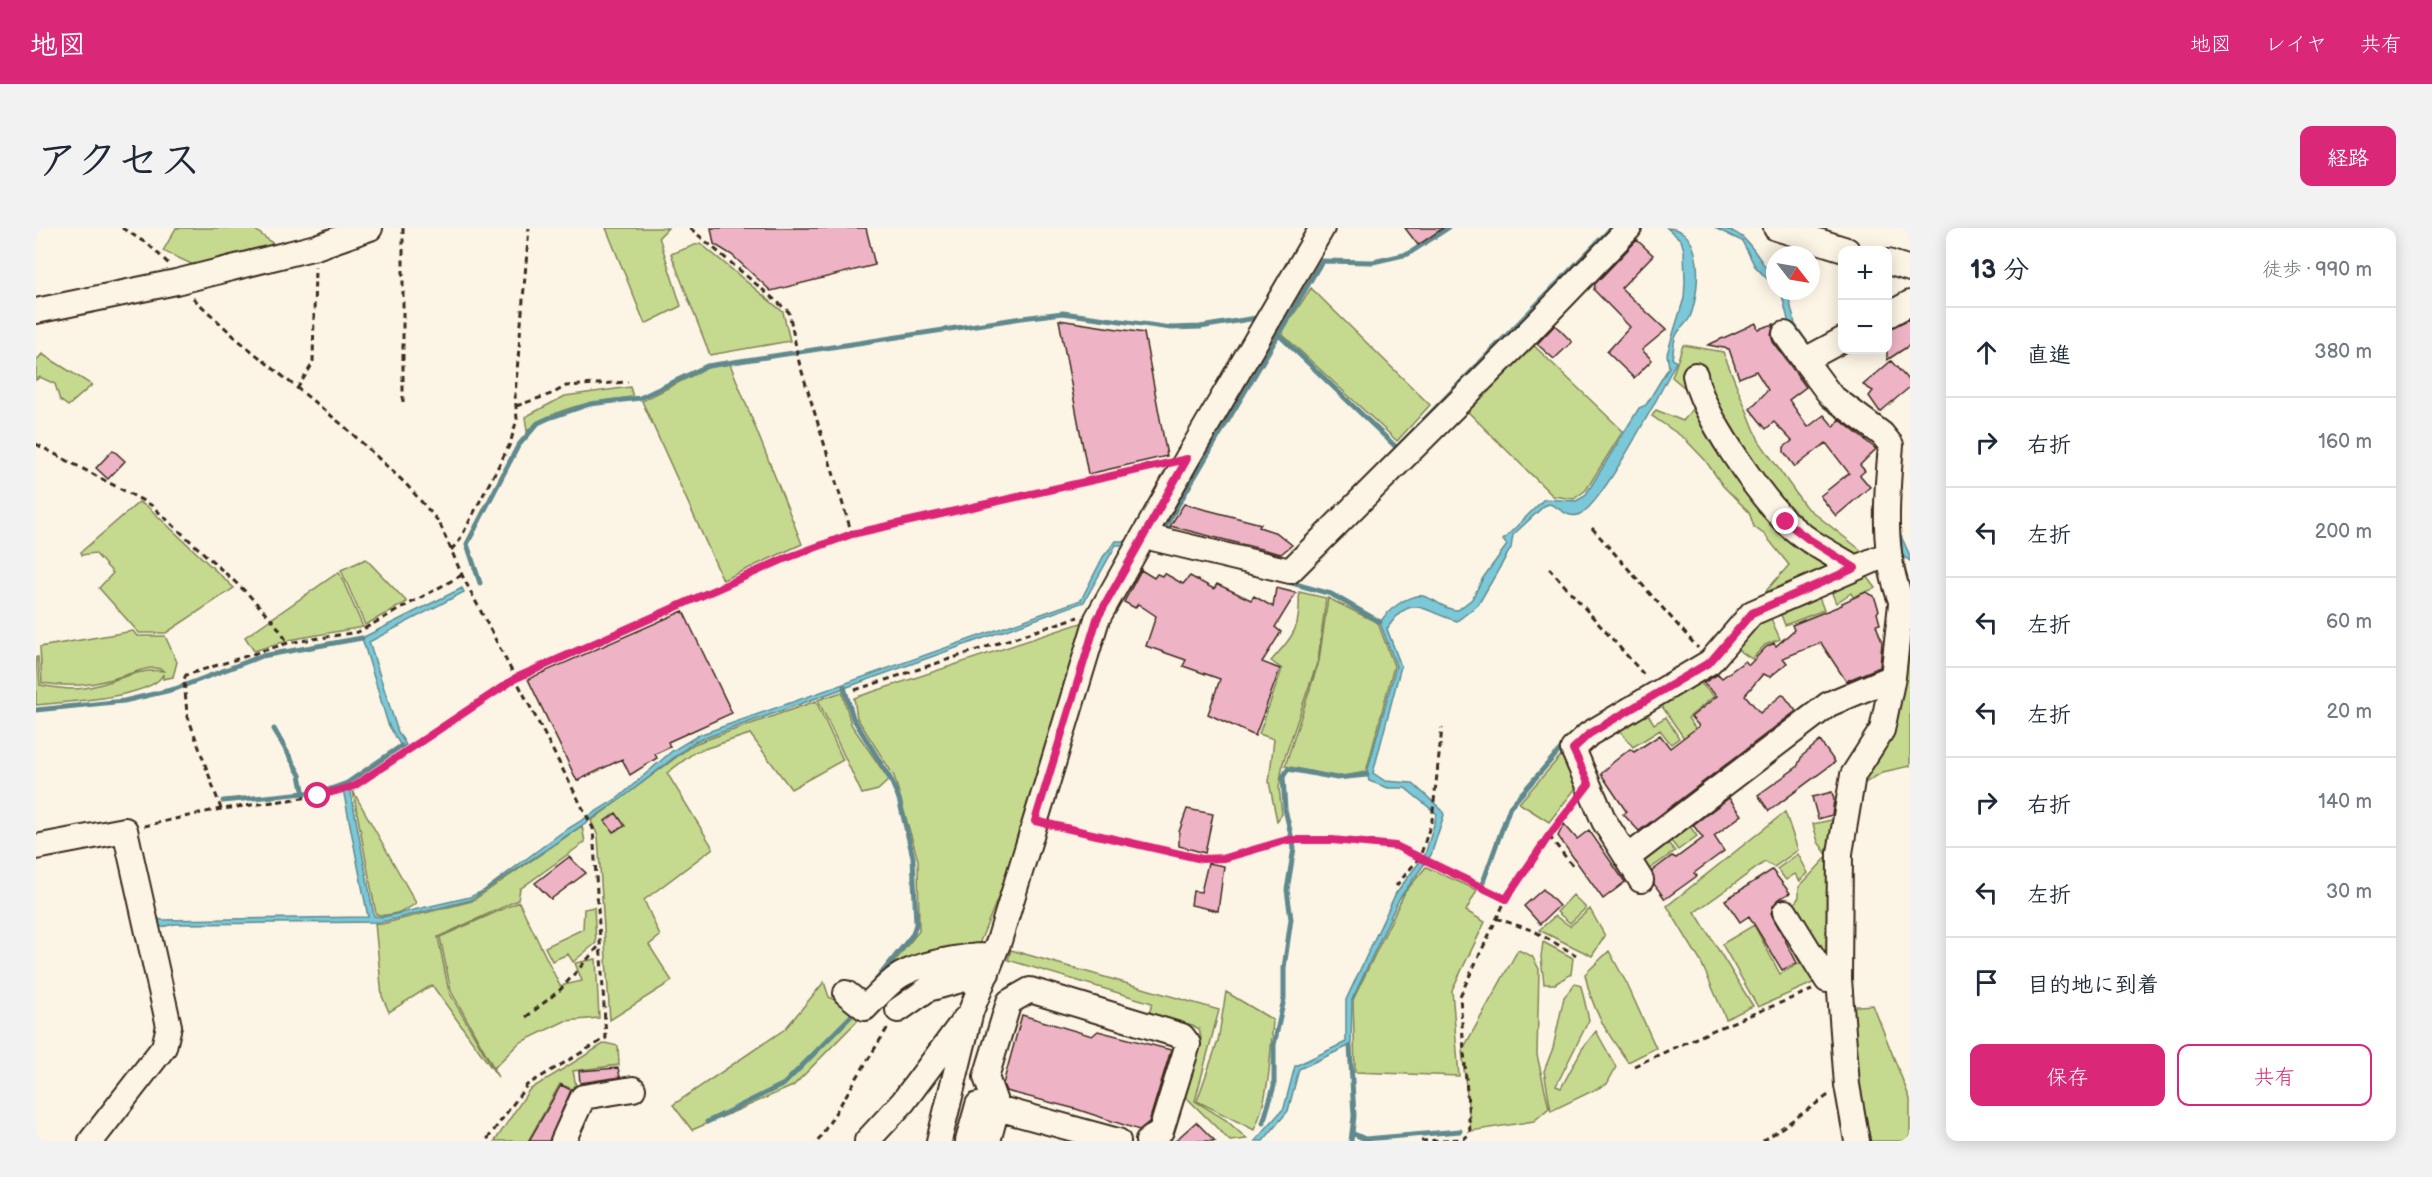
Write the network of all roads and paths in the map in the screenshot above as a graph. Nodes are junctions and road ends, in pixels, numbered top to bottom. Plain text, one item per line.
1 (122, 228) edge
2 (370, 228) edge
3 (403, 228) edge
4 (529, 228) edge
5 (690, 228) edge
6 (1322, 228) edge
7 (1629, 228) edge
8 (1776, 228) edge
9 (316, 247) junction
10 (1838, 247) edge
11 (1892, 264) edge
12 (1910, 269) edge
13 (176, 282) junction
14 (1910, 303) edge
15 (36, 311) edge
16 (1892, 312) edge
17 (1785, 334) dead end
18 (1838, 342) edge
19 (1805, 360) junction
20 (1695, 375) dead end
21 (628, 382) dead end
22 (297, 389) junction
23 (403, 406) dead end
24 (516, 406) junction
25 (36, 444) edge
26 (1187, 459) junction
27 (1592, 528) dead end
28 (852, 534) junction
29 (1144, 536) junction
30 (451, 550) junction
31 (1888, 554) junction
32 (1549, 568) dead end
33 (1855, 568) junction
34 (1910, 568) edge
35 (462, 575) junction
36 (1906, 612) edge
37 (1097, 618) junction
38 (288, 643) junction
39 (1710, 662) junction
40 (1893, 677) junction
41 (516, 678) junction
42 (855, 690) dead end
43 (1659, 692) junction
44 (1442, 728) dead end
45 (1589, 784) junction
46 (221, 809) junction
47 (1035, 821) junction
48 (125, 830) junction
49 (1549, 836) junction
50 (36, 847) edge
51 (1420, 856) junction
52 (1627, 858) junction
53 (1572, 866) dead end
54 (1641, 880) dead end
55 (1396, 886) dead end
56 (1506, 899) junction
57 (1785, 912) dead end
58 (1496, 918) junction
59 (600, 944) junction
60 (1576, 955) dead end
61 (990, 964) junction
62 (1833, 979) junction
63 (846, 993) dead end
64 (898, 1010) joint
65 (971, 1011) junction
66 (526, 1017) dead end
67 (1634, 1066) dead end
68 (1846, 1082) junction
69 (633, 1089) dead end
70 (988, 1106) junction
71 (91, 1141) edge
72 (486, 1141) edge
73 (563, 1141) edge
74 (818, 1141) edge
75 (867, 1141) edge
76 (941, 1141) edge
77 (968, 1141) edge
78 (988, 1141) edge
79 (1116, 1141) edge
80 (1149, 1141) edge
81 (1421, 1141) edge
82 (1430, 1141) edge
83 (1763, 1141) edge
84 (1857, 1141) edge

1 - 13 path
2 - 9 street
3 - 23 path
4 - 24 path
5 - 28 path
6 - 26 street
7 - 29 street
8 - 10 street
9 - 13 street
9 - 22 path
11 - 12 street
13 - 15 street
13 - 22 path
14 - 16 street
17 - 19 street
18 - 19 street
19 - 31 street
20 - 33 street
21 - 24 path
22 - 30 path
24 - 30 path
25 - 38 path
26 - 28 path
26 - 29 street
27 - 39 path
28 - 41 path
29 - 37 street
30 - 35 path
31 - 33 street
31 - 34 street
31 - 36 street
32 - 43 path
33 - 39 street
35 - 38 path
35 - 41 path
36 - 40 street
37 - 42 path
37 - 47 street
38 - 46 path
39 - 43 street
40 - 52 street
40 - 62 street
41 - 46 path
41 - 59 path
43 - 45 street
44 - 51 path
45 - 49 path
45 - 52 street
46 - 48 path
47 - 51 path
47 - 61 street
48 - 50 street
48 - 71 street
49 - 53 path
49 - 56 path
51 - 55 path
51 - 56 path
52 - 54 street
56 - 58 path
57 - 62 street
58 - 60 path
58 - 82 path
59 - 66 path
59 - 72 path
61 - 63 street
61 - 64 street
61 - 65 street
62 - 67 path
62 - 68 street
64 - 74 path
65 - 75 street
65 - 76 street
68 - 83 path
68 - 84 street
69 - 73 street
70 - 77 street
70 - 78 street
70 - 79 street
70 - 80 street
81 - 82 path

